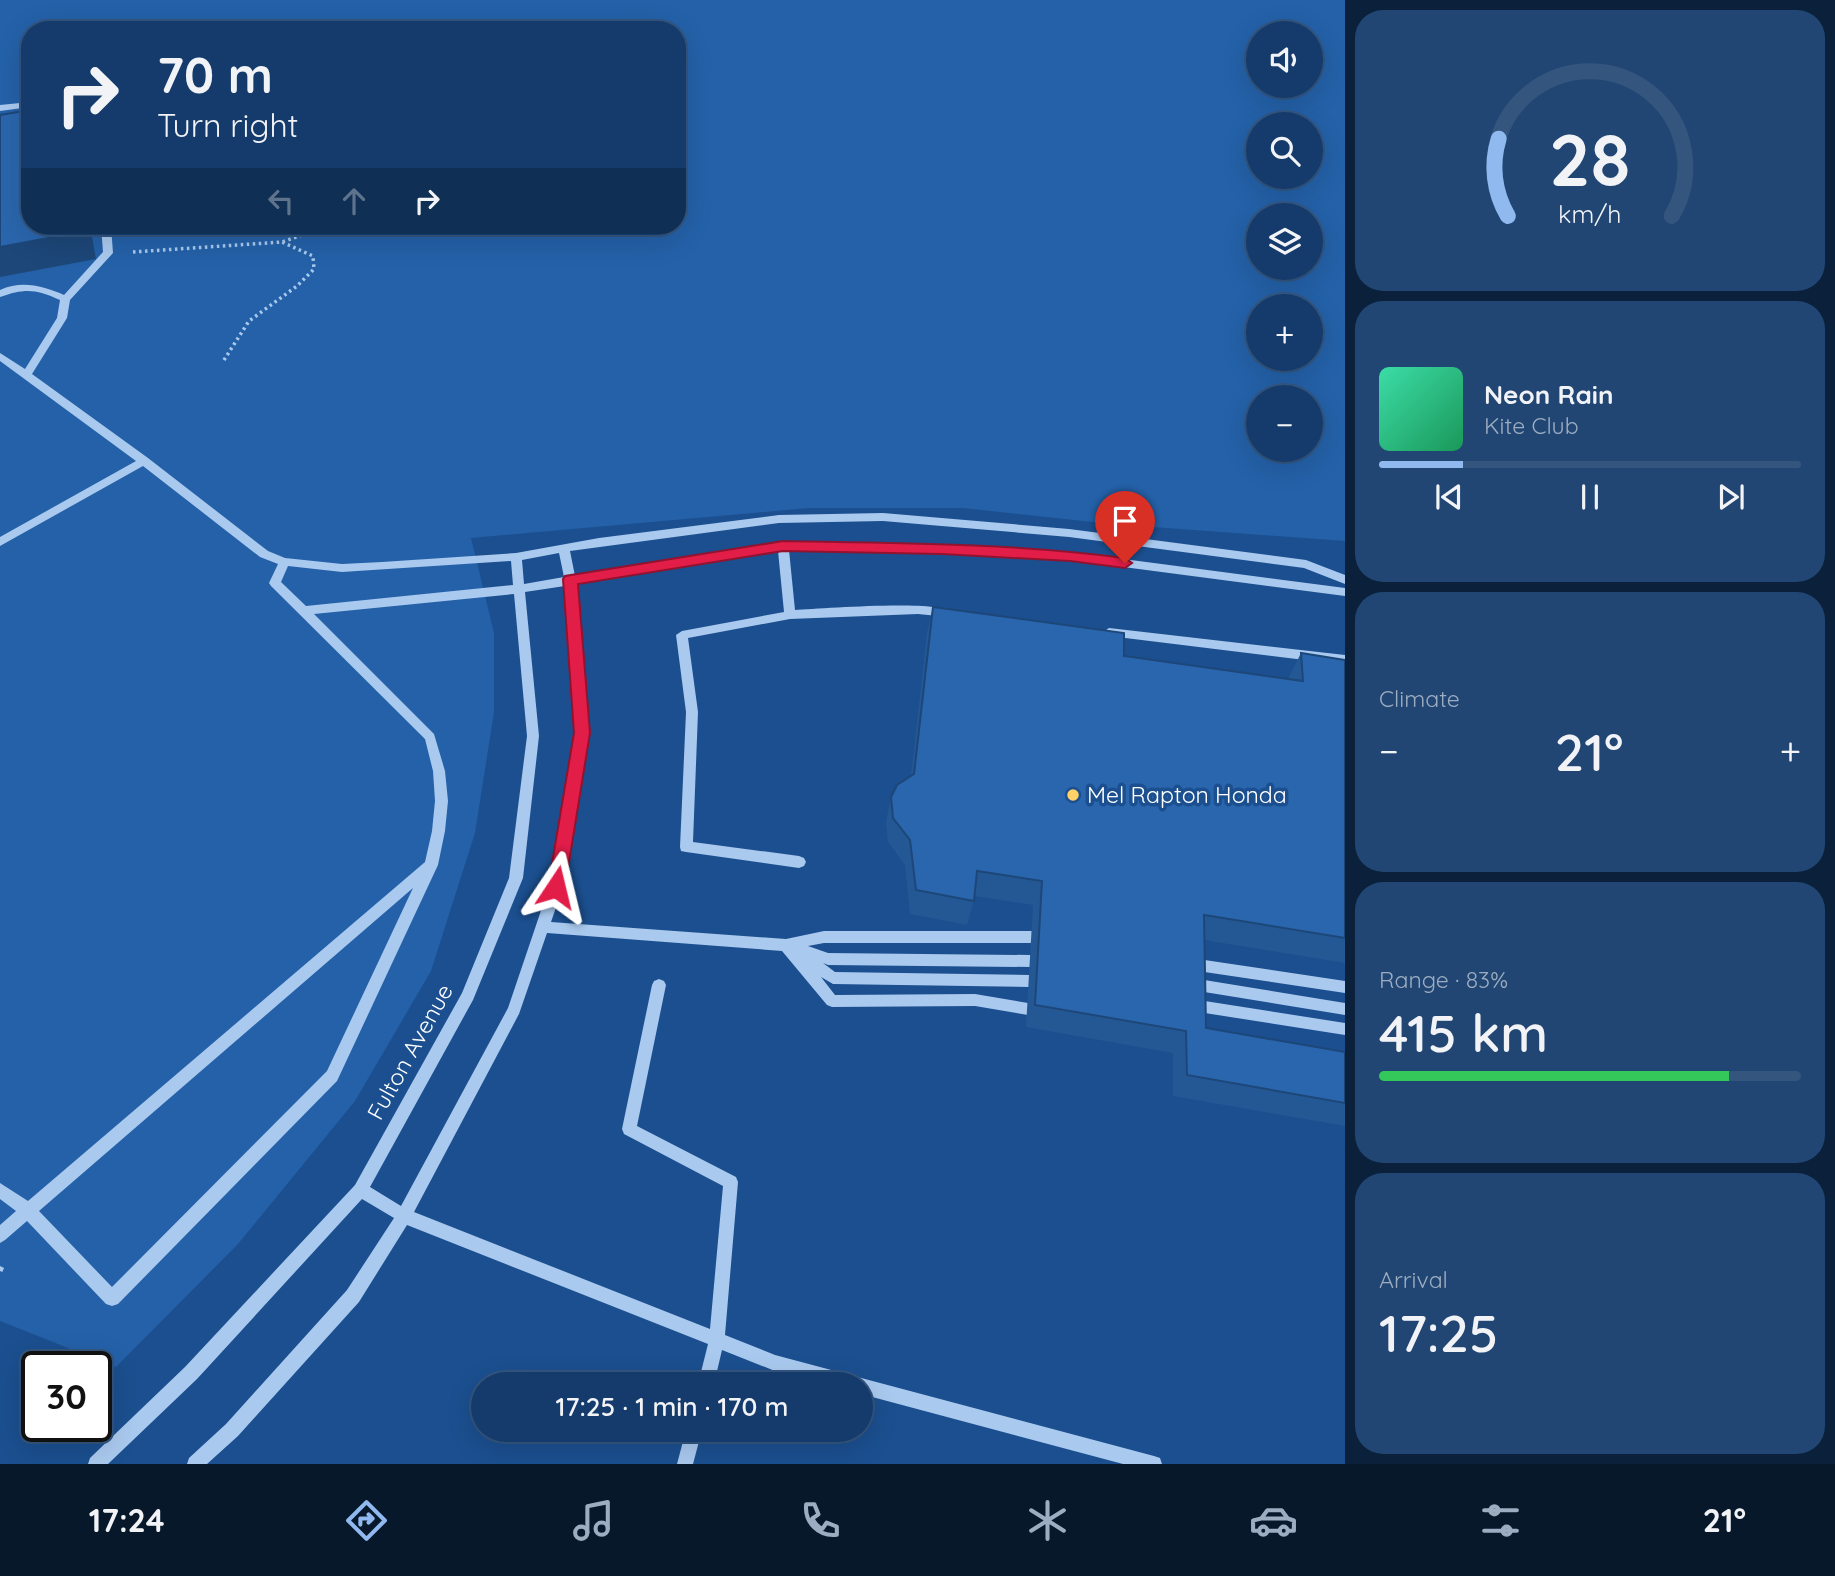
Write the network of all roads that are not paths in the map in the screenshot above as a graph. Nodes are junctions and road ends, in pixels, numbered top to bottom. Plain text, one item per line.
1 (21, 105) edge
2 (0, 108) edge
3 (107, 235) edge
4 (0, 293) edge
5 (65, 299) junction
6 (0, 356) edge
7 (26, 375) junction
8 (144, 461) junction
9 (0, 542) edge
10 (783, 546) junction
11 (564, 548) junction
12 (516, 557) junction
13 (284, 562) junction
14 (570, 579) junction
15 (1345, 580) edge
16 (519, 589) junction
17 (1345, 592) edge
18 (303, 611) junction
19 (790, 615) junction
20 (959, 615) edge
21 (1097, 631) edge
22 (1345, 660) edge
23 (799, 862) dead end
24 (431, 865) junction
25 (543, 927) junction
26 (1032, 937) dead end
27 (786, 945) junction
28 (1030, 961) dead end
29 (1191, 964) edge
30 (1029, 981) dead end
31 (1192, 984) edge
32 (659, 985) dead end
33 (1345, 987) edge
34 (1192, 1005) edge
35 (1028, 1009) dead end
36 (1345, 1009) edge
37 (1345, 1029) edge
38 (0, 1190) edge
39 (360, 1190) junction
40 (28, 1211) junction
41 (404, 1216) junction
42 (0, 1234) edge
43 (717, 1340) junction
44 (709, 1372) edge
45 (810, 1372) edge
46 (873, 1389) edge
47 (691, 1442) edge
48 (96, 1464) edge
49 (195, 1464) edge
50 (685, 1464) edge
51 (1154, 1464) edge

1 - 2 street
3 - 5 street
4 - 5 street
5 - 7 street
6 - 7 street
7 - 8 street
8 - 9 street
8 - 13 street
10 - 14 street
10 - 17 street
10 - 19 lane
11 - 12 street
11 - 14 street
11 - 15 street
12 - 13 street
12 - 16 street, Fulton Avenue
13 - 18 street
14 - 16 street
14 - 25 street
16 - 18 street
16 - 39 street, Fulton Avenue
18 - 24 street
19 - 20 street
19 - 23 street
21 - 22 street
24 - 40 street
24 - 40 street
25 - 27 street
25 - 41 street
26 - 27 street
27 - 28 street
27 - 30 street
27 - 35 street
29 - 33 street
31 - 36 street
32 - 43 street
34 - 37 street
38 - 40 street
39 - 41 lane
39 - 48 street, Fulton Avenue
40 - 42 street
41 - 43 lane
41 - 49 street
43 - 44 street
43 - 45 lane
46 - 51 street
47 - 50 street

